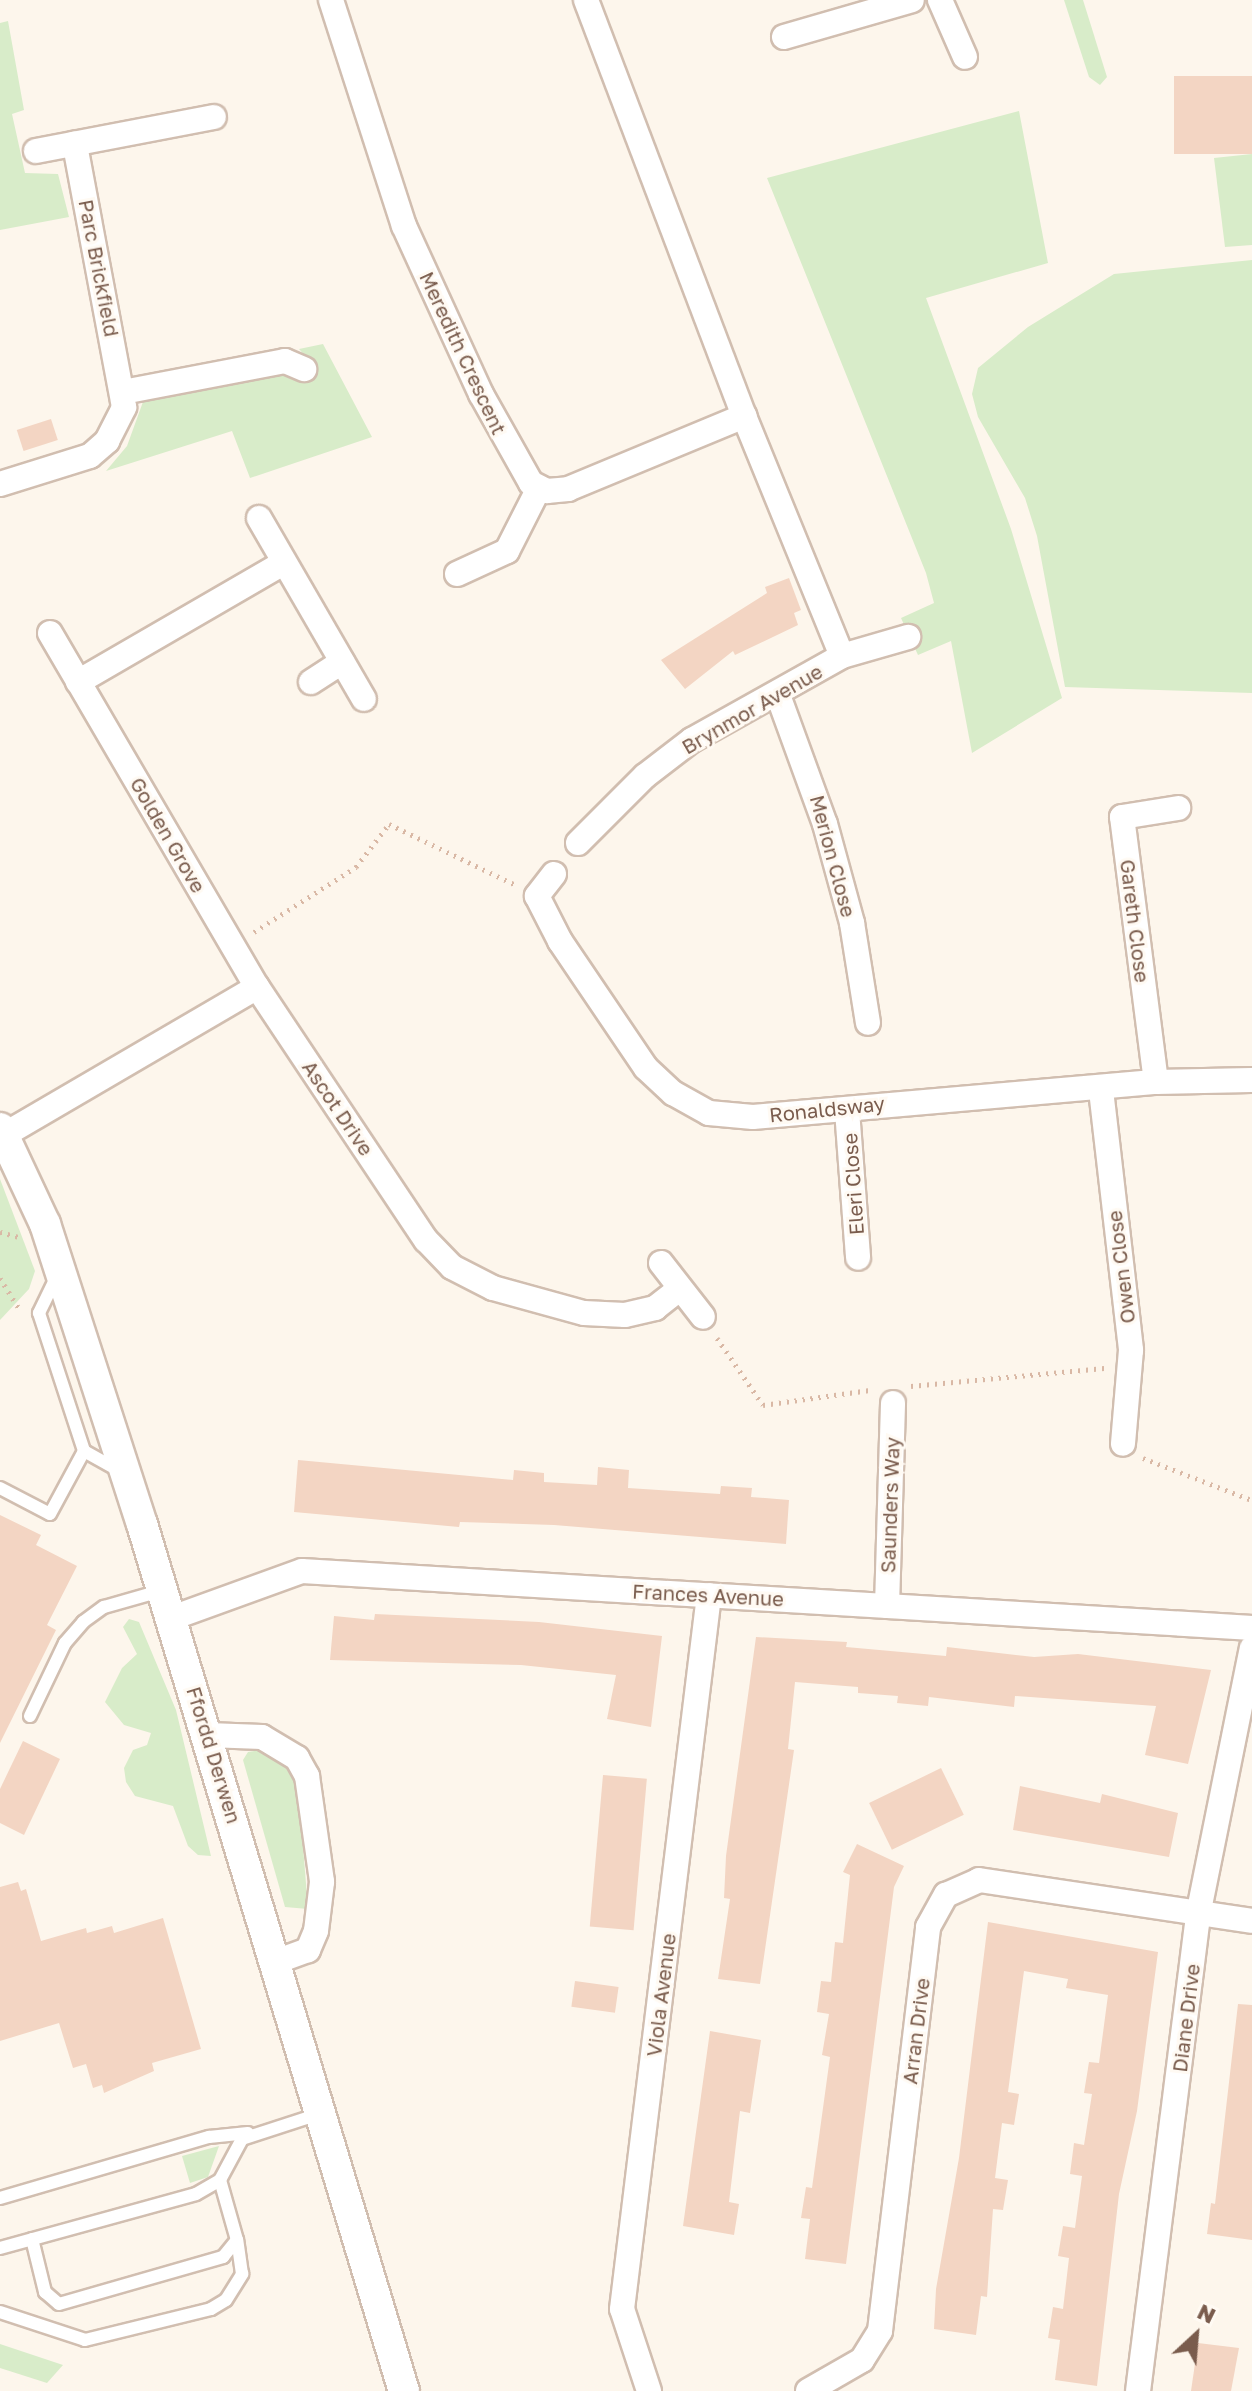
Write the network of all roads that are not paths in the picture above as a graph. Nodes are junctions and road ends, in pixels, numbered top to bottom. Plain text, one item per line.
1 (331, 0) edge
2 (586, 0) edge
3 (912, 0) edge
4 (940, 0) edge
5 (833, 11) edge
6 (784, 37) dead end
7 (965, 57) dead end
8 (214, 117) dead end
9 (75, 144) junction
10 (36, 151) dead end
11 (304, 369) dead end
12 (123, 392) junction
13 (744, 416) junction
14 (0, 484) edge
15 (539, 488) junction
16 (259, 518) dead end
17 (283, 563) junction
18 (457, 574) dead end
19 (50, 633) dead end
20 (908, 637) dead end
21 (842, 656) junction
22 (342, 662) junction
23 (78, 682) junction
24 (311, 682) dead end
25 (778, 695) junction
26 (364, 699) dead end
27 (1178, 808) dead end
28 (578, 843) dead end
29 (554, 874) dead end
30 (257, 987) junction
31 (868, 1023) dead end
32 (1252, 1080) edge
33 (1156, 1082) junction
34 (1101, 1090) junction
35 (847, 1110) junction
36 (2, 1131) edge
37 (858, 1258) dead end
38 (661, 1263) dead end
39 (60, 1270) junction
40 (679, 1289) junction
41 (703, 1317) road end
42 (891, 1396) road end
43 (1123, 1444) road end
44 (84, 1451) junction
45 (126, 1474) junction
46 (0, 1488) edge
47 (709, 1595) junction
48 (168, 1604) junction
49 (887, 1606) junction
50 (1252, 1628) edge
51 (1252, 1648) edge
52 (30, 1716) dead end
53 (208, 1735) junction
54 (1199, 1910) junction
55 (1252, 1921) edge
56 (275, 1962) junction
57 (322, 2113) junction
58 (252, 2133) junction
59 (220, 2180) junction
60 (0, 2198) edge
61 (32, 2239) junction
62 (237, 2240) junction
63 (0, 2248) edge
64 (0, 2312) edge
65 (404, 2391) edge
66 (649, 2391) edge
67 (808, 2391) edge
68 (1138, 2391) edge

1 - 15 street, Meredith Crescent
2 - 13 street
3 - 5 street
4 - 7 street
5 - 6 street
8 - 9 street
9 - 10 street
9 - 12 street, Parc Brickfield
11 - 12 street
12 - 14 street, Parc Brickfield
13 - 15 street
13 - 21 street
15 - 18 street
16 - 17 street
17 - 22 street
17 - 23 street
19 - 23 street, Golden Grove
20 - 21 street, Brynmor Avenue
21 - 25 street, Brynmor Avenue
22 - 24 street
22 - 26 street
23 - 30 street, Golden Grove
25 - 28 street, Brynmor Avenue
25 - 31 street, Merion Close
27 - 33 street, Gareth Close
29 - 35 street, Ronaldsway
30 - 36 street
30 - 40 street, Ascot Drive
32 - 33 street, Ronaldsway
33 - 34 street, Ronaldsway
34 - 35 street, Ronaldsway
34 - 43 street, Owen Close
35 - 37 street, Eleri Close
36 - 39 street, Ffordd Derwen
38 - 40 street
39 - 44 lane
39 - 45 street, Ffordd Derwen
40 - 41 street
42 - 49 street, Saunders Way
44 - 45 lane
44 - 46 lane
45 - 48 street, Ffordd Derwen
47 - 48 street, Frances Avenue
47 - 49 street, Frances Avenue
47 - 66 street, Viola Avenue
48 - 52 lane
48 - 53 street, Ffordd Derwen
49 - 50 street, Frances Avenue
51 - 54 street, Diane Drive
53 - 56 street, Ffordd Derwen
53 - 56 street
54 - 55 street, Arran Drive
54 - 67 street, Arran Drive
54 - 68 street, Diane Drive
56 - 57 street, Ffordd Derwen
57 - 58 lane
57 - 65 street, Ffordd Derwen
58 - 59 lane
58 - 60 lane
59 - 61 lane
59 - 62 lane
61 - 62 lane
61 - 63 lane
62 - 64 lane

